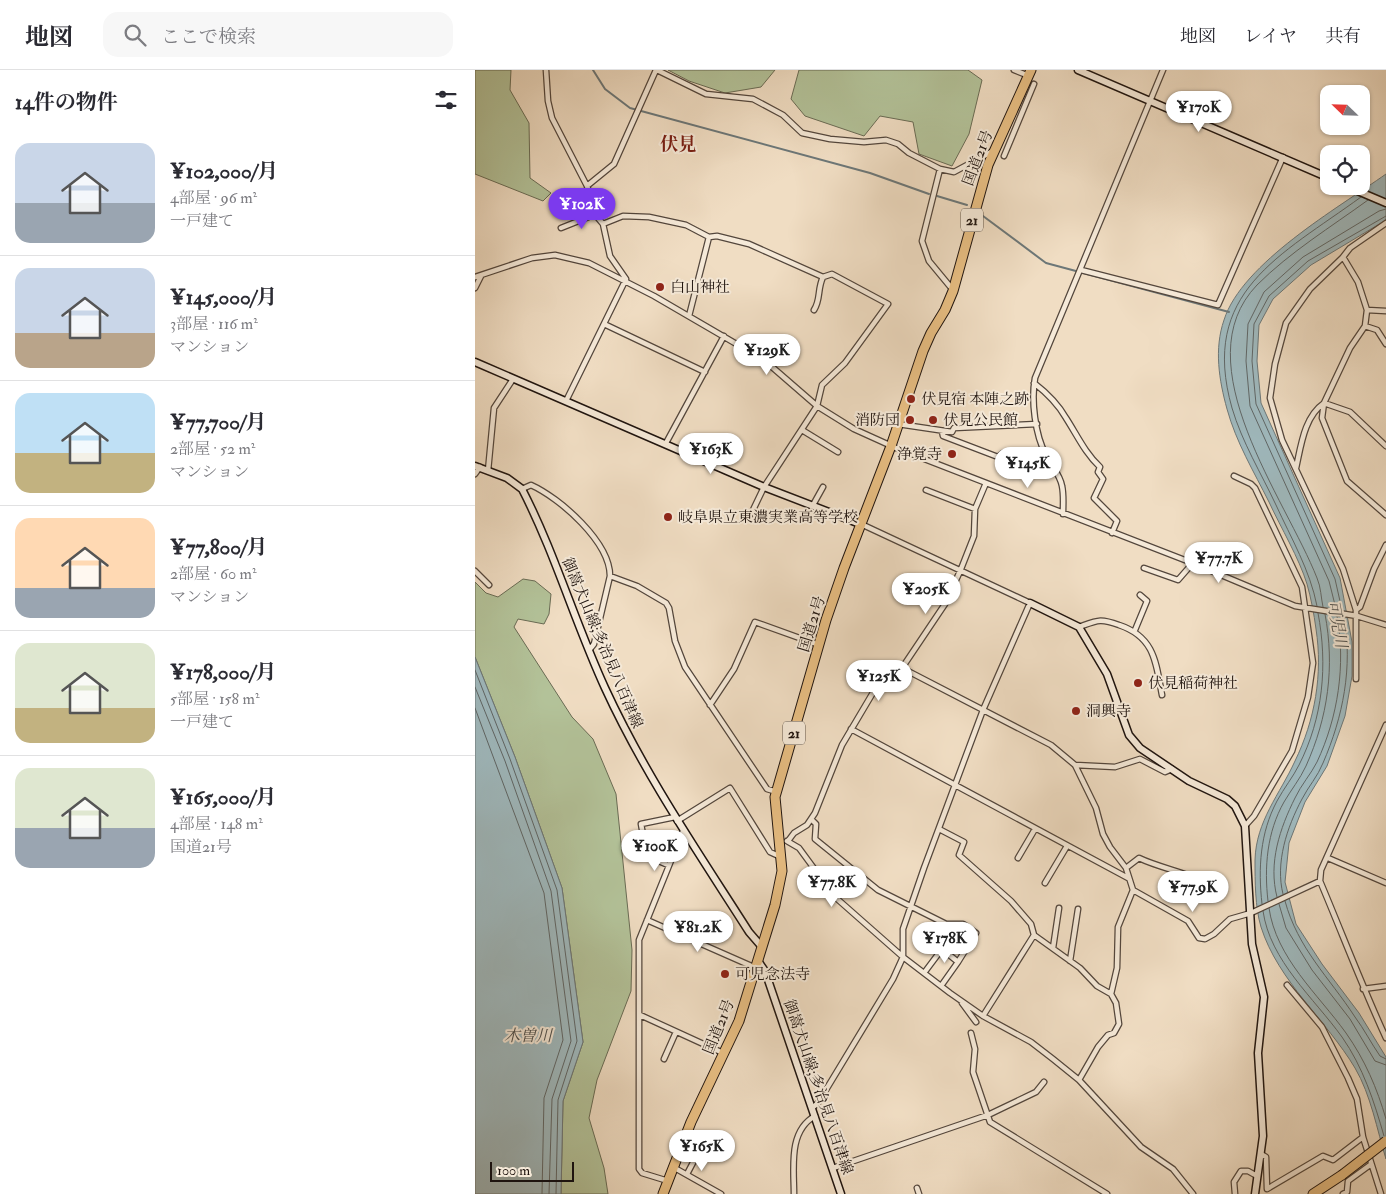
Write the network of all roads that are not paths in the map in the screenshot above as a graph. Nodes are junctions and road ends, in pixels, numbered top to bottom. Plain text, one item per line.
1 (546, 70) edge
2 (656, 70) edge
3 (1014, 70) edge
4 (1078, 70) edge
5 (1163, 70) edge
6 (1030, 73) edge
7 (1034, 84) dead end
8 (1150, 101) junction
9 (994, 150) junction
10 (1004, 156) dead end
11 (1283, 157) junction
12 (941, 169) junction
13 (1320, 174) edge
14 (587, 186) junction
15 (1367, 195) edge
16 (1386, 203) edge
17 (596, 214) junction
18 (1386, 223) edge
19 (603, 224) junction
20 (561, 228) dead end
21 (709, 237) junction
22 (1343, 256) junction
23 (1081, 270) junction
24 (481, 276) junction
25 (475, 277) edge
26 (823, 277) junction
27 (624, 282) junction
28 (475, 288) edge
29 (953, 291) junction
30 (814, 310) dead end
31 (1367, 310) junction
32 (1386, 311) edge
33 (689, 316) junction
34 (604, 324) junction
35 (1365, 326) junction
36 (724, 336) junction
37 (1386, 344) edge
38 (475, 362) edge
39 (705, 372) junction
40 (513, 379) junction
41 (1034, 383) junction
42 (566, 402) junction
43 (1324, 403) junction
44 (817, 406) junction
45 (898, 424) junction
46 (1037, 424) junction
47 (802, 430) junction
48 (942, 432) junction
49 (667, 443) junction
50 (891, 446) junction
51 (1386, 446) edge
52 (838, 452) dead end
53 (1046, 455) junction
54 (477, 467) edge
55 (1296, 468) junction
56 (488, 471) junction
57 (475, 474) edge
58 (1234, 476) dead end
59 (986, 483) junction
60 (764, 487) junction
61 (823, 487) dead end
62 (522, 489) junction
63 (926, 490) dead end
64 (813, 506) junction
65 (975, 509) junction
66 (1063, 514) junction
67 (1386, 514) edge
68 (757, 520) dead end
69 (860, 524) junction
70 (1112, 533) junction
71 (1386, 546) edge
72 (1192, 564) junction
73 (1144, 568) dead end
74 (961, 569) junction
75 (475, 571) edge
76 (610, 576) junction
77 (489, 585) dead end
78 (1140, 595) dead end
79 (1030, 603) junction
80 (1305, 609) junction
81 (1357, 613) junction
82 (1386, 625) edge
83 (1079, 627) junction
84 (1135, 630) junction
85 (819, 645) junction
86 (590, 649) junction
87 (903, 668) junction
88 (1356, 679) dead end
89 (1162, 695) dead end
90 (710, 705) junction
91 (983, 710) junction
92 (1386, 725) edge
93 (851, 729) junction
94 (1075, 765) junction
95 (1172, 769) junction
96 (955, 785) junction
97 (777, 792) junction
98 (676, 819) junction
99 (811, 819) junction
100 (1245, 826) junction
101 (1035, 828) junction
102 (939, 829) junction
103 (683, 832) junction
104 (779, 838) junction
105 (788, 841) junction
106 (1067, 846) junction
107 (781, 857) junction
108 (1018, 858) dead end
109 (1328, 858) junction
110 (668, 865) junction
111 (1127, 868) junction
112 (1128, 878) junction
113 (1320, 880) junction
114 (1202, 882) dead end
115 (1045, 883) dead end
116 (1386, 883) edge
117 (1133, 890) junction
118 (910, 906) junction
119 (1059, 908) dead end
120 (1078, 909) dead end
121 (1251, 913) junction
122 (647, 920) junction
123 (1034, 935) junction
124 (762, 947) junction
125 (1053, 948) junction
126 (903, 957) junction
127 (1070, 961) junction
128 (958, 962) junction
129 (757, 965) junction
130 (924, 973) junction
131 (1287, 985) dead end
132 (941, 986) junction
133 (1386, 986) edge
134 (1363, 989) junction
135 (1111, 994) junction
136 (959, 1000) junction
137 (640, 1015) junction
138 (983, 1016) junction
139 (976, 1022) dead end
140 (676, 1032) junction
141 (971, 1034) dead end
142 (1386, 1038) edge
143 (724, 1054) junction
144 (664, 1059) dead end
145 (1079, 1080) junction
146 (1044, 1082) dead end
147 (812, 1108) junction
148 (988, 1115) junction
149 (815, 1116) junction
150 (1363, 1137) junction
151 (1386, 1141) edge
152 (1261, 1154) junction
153 (696, 1157) dead end
154 (1370, 1165) junction
155 (673, 1166) junction
156 (833, 1168) junction
157 (687, 1174) junction
158 (1257, 1176) junction
159 (668, 1181) junction
160 (917, 1188) dead end
161 (663, 1194) edge
162 (721, 1194) edge
163 (794, 1194) edge
164 (841, 1194) edge
165 (919, 1194) edge
166 (1107, 1194) edge
167 (1193, 1194) edge
168 (1235, 1194) edge
169 (1255, 1194) edge
170 (1313, 1194) edge
171 (1343, 1194) edge
172 (1381, 1194) edge

1 - 14 street
2 - 12 street
2 - 14 street
3 - 6 street
4 - 8 main road
5 - 8 street
6 - 9 highway, 国道21号 / 21
7 - 10 street
8 - 11 main road
8 - 23 street
9 - 12 street
9 - 29 highway, 国道21号 / 21
11 - 13 main road
11 - 23 street
12 - 29 street
14 - 17 street
15 - 16 main road
17 - 19 street
17 - 20 street
18 - 22 street
19 - 21 street
19 - 27 street
21 - 26 street
21 - 33 street
22 - 31 street
22 - 55 street
23 - 41 street
24 - 25 street
24 - 27 street
24 - 28 street
26 - 30 street
26 - 44 street
27 - 33 street
27 - 34 street
29 - 45 highway, 国道21号 / 21
31 - 32 street
31 - 35 street
33 - 36 street
34 - 39 street
34 - 42 street
35 - 37 street
35 - 43 street
36 - 39 street
36 - 44 street
38 - 40 main road
39 - 49 street
40 - 42 main road
40 - 56 street
41 - 46 street
41 - 70 street
42 - 49 main road
43 - 51 street
43 - 55 street
43 - 67 street
44 - 47 street
44 - 50 street
45 - 48 street
45 - 50 highway, 国道21号 / 21
46 - 48 street
46 - 53 street
47 - 52 street
47 - 60 street
48 - 53 street
49 - 60 main road
50 - 59 street
50 - 69 highway, 国道21号 / 21
53 - 66 street
54 - 56 main road
54 - 57 street
55 - 81 street
56 - 62 main road
58 - 80 street
59 - 65 street
59 - 66 street
60 - 64 main road
60 - 68 street
61 - 64 street
62 - 76 street
62 - 86 main road, 御嵩犬山線;多治見八百津線
63 - 65 street
64 - 69 main road
65 - 74 street
66 - 70 street
69 - 74 street
69 - 85 highway, 国道21号 / 21
70 - 72 street
71 - 81 street
72 - 73 street
72 - 80 street
74 - 79 street
74 - 87 street
75 - 77 street
76 - 86 street
76 - 90 street
78 - 84 street
79 - 83 main road
79 - 91 street
80 - 81 street
80 - 100 street
81 - 82 street
81 - 88 street
83 - 84 street
83 - 95 main road
84 - 89 street
85 - 90 street
85 - 97 highway, 国道21号 / 21
86 - 98 main road, 御嵩犬山線;多治見八百津線
87 - 91 street
87 - 93 street
90 - 97 street
91 - 94 street
91 - 96 street
92 - 109 street
93 - 96 street
93 - 99 street
94 - 95 street
94 - 111 street
95 - 100 main road
96 - 101 street
96 - 102 street
97 - 104 highway, 国道21号 / 21
98 - 103 main road, 御嵩犬山線;多治見八百津線
98 - 107 street
98 - 110 street
99 - 105 street
99 - 118 street
100 - 121 main road
101 - 106 street
101 - 108 street
102 - 118 street
102 - 123 street
103 - 110 street
103 - 124 main road, 御嵩犬山線;多治見八百津線
104 - 105 street
104 - 107 highway, 国道21号 / 21
105 - 126 street
106 - 112 street
106 - 115 street
107 - 124 highway, 国道21号 / 21
109 - 113 street
109 - 116 street
110 - 122 street
111 - 112 street
111 - 114 street
112 - 117 street
113 - 121 street
113 - 134 street
117 - 121 street
117 - 135 street
118 - 126 street
118 - 128 street
119 - 125 street
120 - 127 street
121 - 152 main road
122 - 129 street
122 - 137 street
123 - 125 street
123 - 138 street
124 - 129 highway, 国道21号 / 21
125 - 127 street
126 - 130 street
126 - 147 street
127 - 135 street
128 - 130 street
128 - 132 street
129 - 143 highway, 国道21号 / 21
129 - 147 main road, 御嵩犬山線;多治見八百津線
130 - 132 street
131 - 150 street
132 - 136 street
133 - 134 street
134 - 142 street
135 - 145 street
136 - 138 street
136 - 139 street
137 - 140 street
137 - 159 street
138 - 145 street
140 - 143 street
140 - 144 street
141 - 148 street
143 - 155 highway, 国道21号 / 21
145 - 167 street
146 - 148 street
147 - 149 main road, 御嵩犬山線;多治見八百津線
148 - 156 street
148 - 166 street
149 - 156 main road, 御嵩犬山線;多治見八百津線
149 - 163 street
150 - 152 street
150 - 154 street
151 - 170 highway, bridge
152 - 158 main road
153 - 157 street
154 - 171 street
154 - 172 street
155 - 157 street
155 - 159 highway, 国道21号 / 21
156 - 164 main road, 御嵩犬山線;多治見八百津線
157 - 162 street
158 - 168 street
158 - 169 main road
159 - 161 highway, 国道21号 / 21
160 - 165 street

